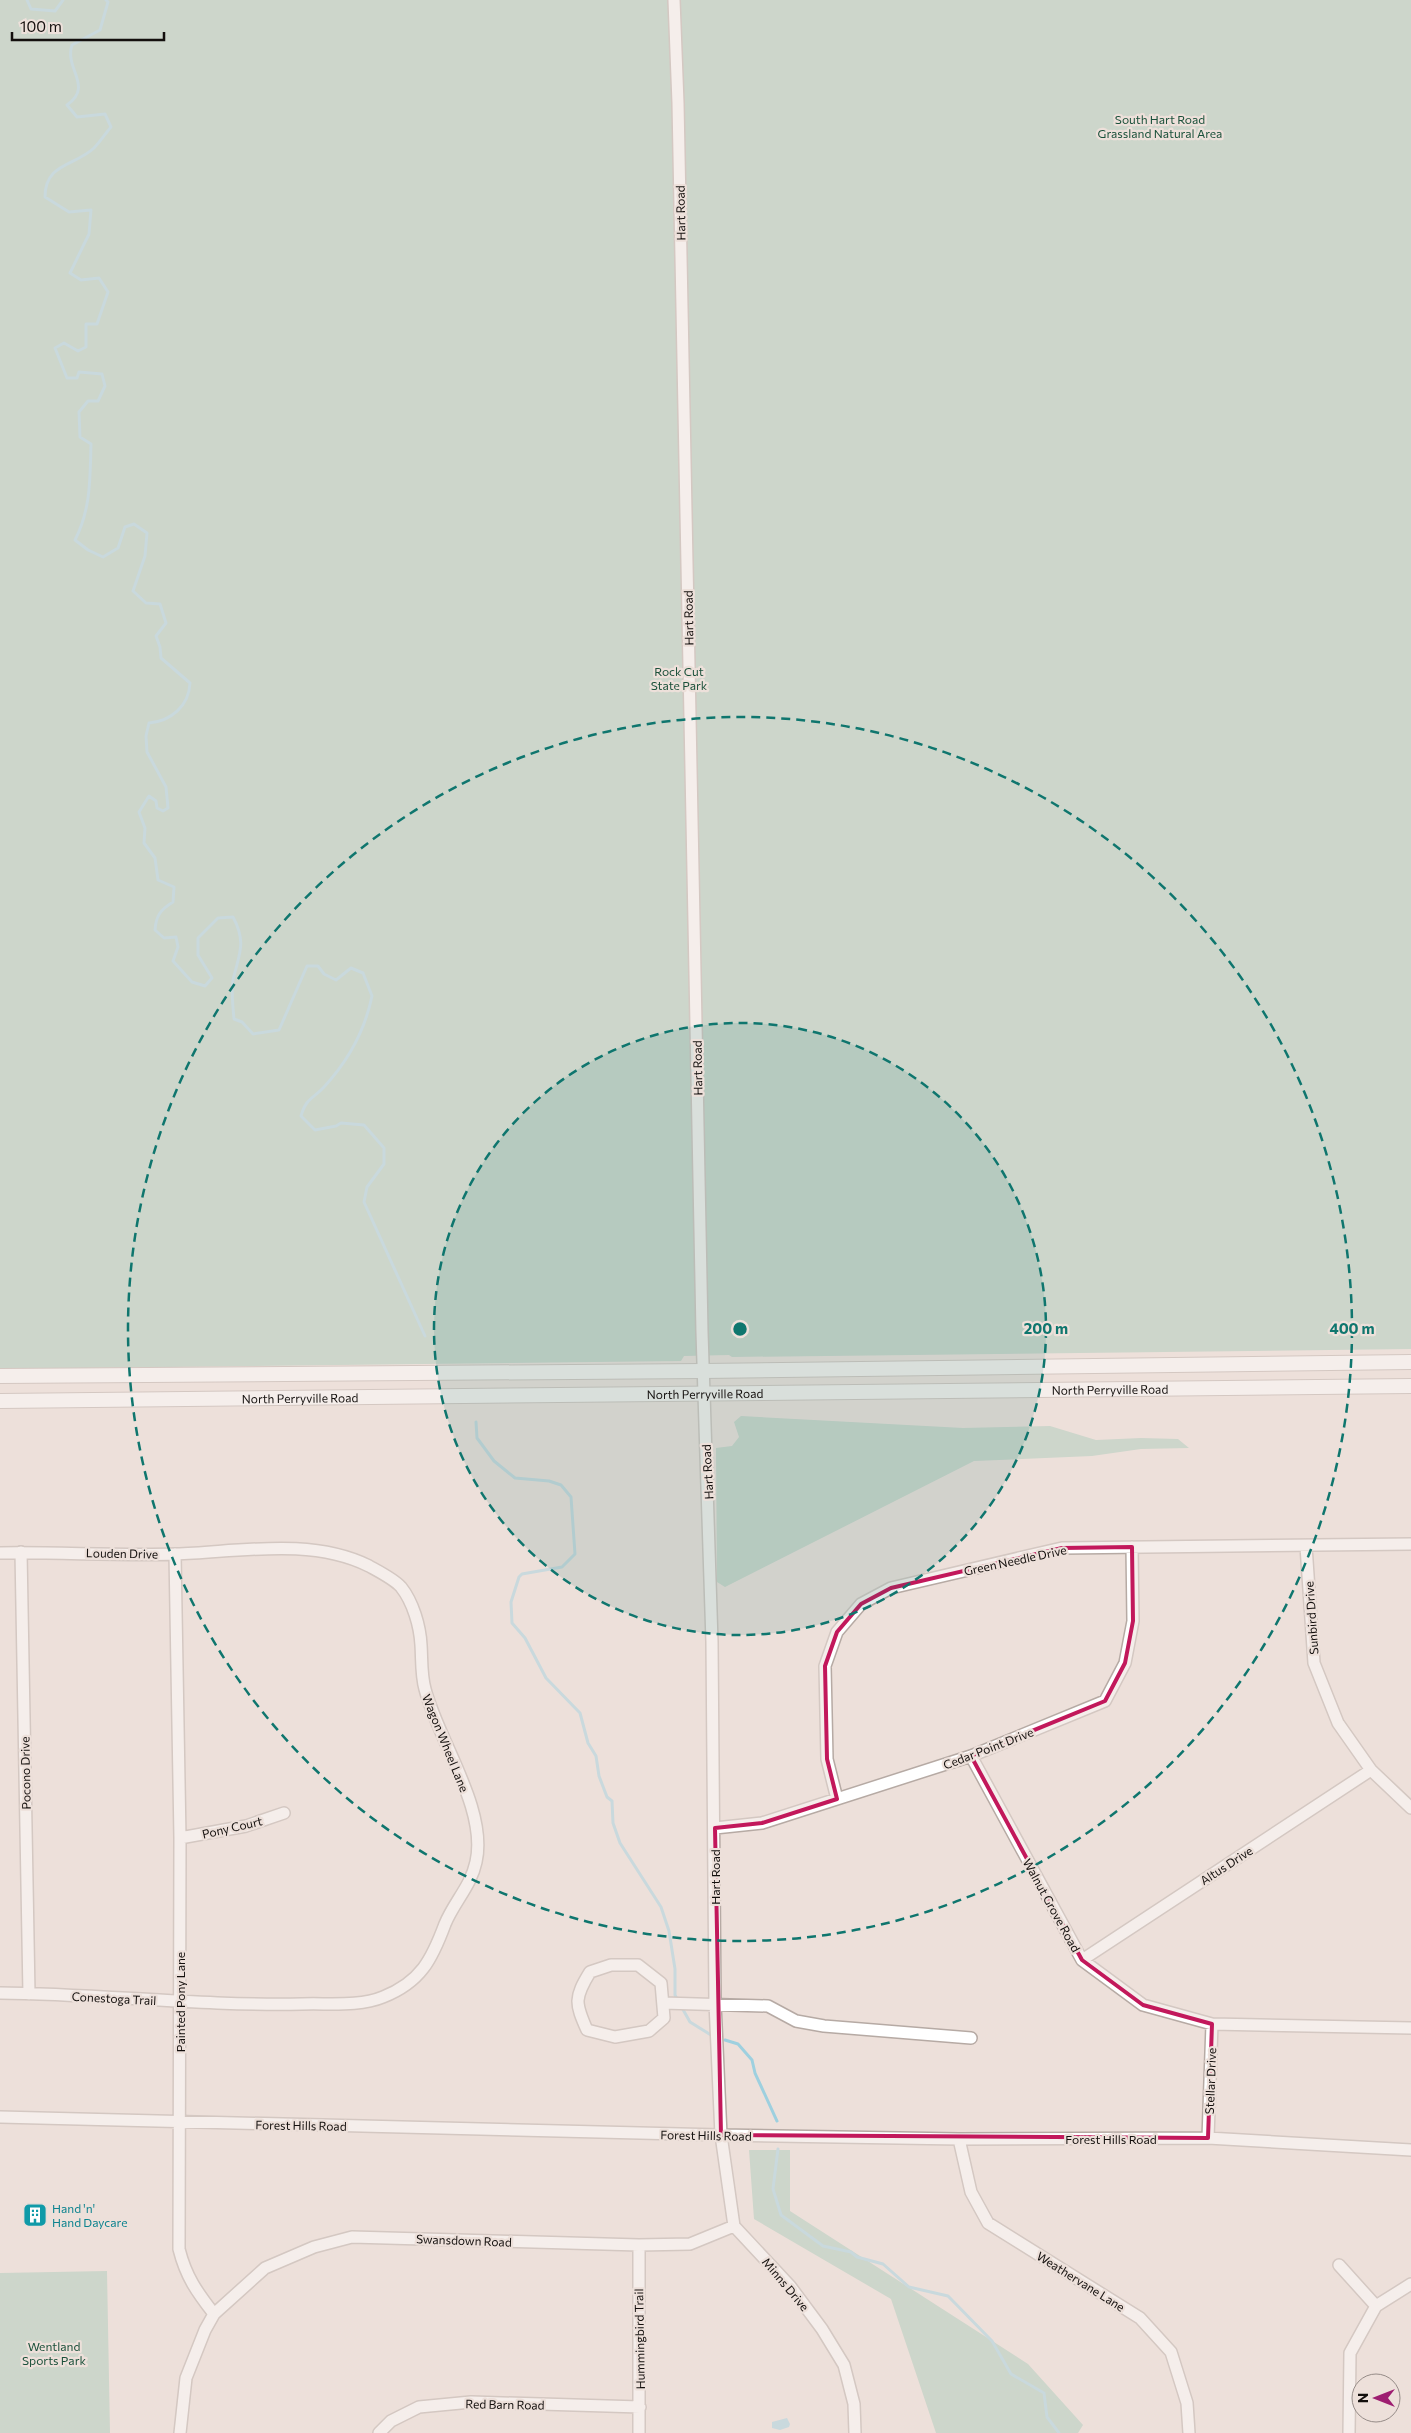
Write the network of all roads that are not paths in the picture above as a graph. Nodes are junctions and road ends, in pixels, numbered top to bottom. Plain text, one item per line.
1 (674, 0) edge
2 (1411, 1362) edge
3 (703, 1371) junction
4 (0, 1376) edge
5 (1411, 1386) edge
6 (704, 1393) junction
7 (0, 1401) edge
8 (1411, 1544) edge
9 (1306, 1546) junction
10 (1132, 1547) junction
11 (243, 1550) joint
12 (21, 1552) junction
13 (0, 1553) edge
14 (175, 1554) junction
15 (971, 1756) junction
16 (1371, 1770) junction
17 (837, 1799) junction
18 (1411, 1808) edge
19 (284, 1813) dead end
20 (715, 1828) junction
21 (180, 1838) junction
22 (1082, 1960) junction
23 (0, 1993) edge
24 (29, 1994) junction
25 (180, 2002) junction
26 (347, 2003) joint
27 (663, 2003) junction
28 (715, 2003) junction
29 (1212, 2024) junction
30 (1411, 2028) edge
31 (971, 2038) dead end
32 (0, 2117) edge
33 (180, 2122) junction
34 (721, 2135) junction
35 (1208, 2138) junction
36 (959, 2139) junction
37 (1411, 2150) edge
38 (734, 2226) junction
39 (639, 2245) junction
40 (1339, 2265) dead end
41 (1411, 2284) edge
42 (1376, 2306) junction
43 (214, 2314) junction
44 (640, 2407) junction
45 (180, 2433) edge
46 (379, 2433) edge
47 (639, 2433) edge
48 (855, 2433) edge
49 (1189, 2433) edge
50 (1349, 2433) edge

1 - 3 street, Hart Road
2 - 3 main road, North Perryville Road
3 - 4 main road, North Perryville Road
3 - 6 street, Hart Road
5 - 6 main road, North Perryville Road
6 - 7 main road, North Perryville Road
6 - 20 street, Hart Road
8 - 9 street, Green Needle Drive
9 - 10 street, Green Needle Drive
9 - 16 street, Sunbird Drive
10 - 15 street, Cedar Point Drive
10 - 17 street, Green Needle Drive
11 - 14 street, Louden Drive
11 - 26 street, Wagon Wheel Lane
12 - 13 street, Louden Drive
12 - 14 street, Louden Drive
12 - 24 street, Pocono Drive
14 - 21 street, Painted Pony Lane
15 - 17 street, Cedar Point Drive
15 - 22 street, Walnut Grove Road
16 - 18 street, Sunbird Drive
16 - 22 street, Altus Drive
17 - 20 street, Cedar Point Drive
19 - 21 street, Pony Court
20 - 28 street, Hart Road
21 - 25 street, Painted Pony Lane
22 - 29 street, Walnut Grove Road
23 - 24 street, Conestoga Trail
24 - 25 street, Conestoga Trail
25 - 26 street, Conestoga Trail
25 - 33 street, Painted Pony Lane
27 - 27 street
27 - 28 street
28 - 31 street
28 - 34 street, Hart Road
29 - 30 street, Walnut Grove Road
29 - 35 street, Stellar Drive
32 - 33 street, Forest Hills Road
33 - 34 street, Forest Hills Road
33 - 43 street, Painted Pony Lane
34 - 36 street, Forest Hills Road
34 - 38 street
35 - 36 street, Forest Hills Road
35 - 37 street, Forest Hills Road
36 - 49 street, Weathervane Lane
38 - 39 street, Swansdown Road
38 - 48 street, Minns Drive
39 - 43 street, Swansdown Road
39 - 44 street, Hummingbird Trail
40 - 42 street
41 - 42 street
42 - 50 street
43 - 45 street
44 - 46 street, Red Barn Road
44 - 47 street, Hummingbird Trail

